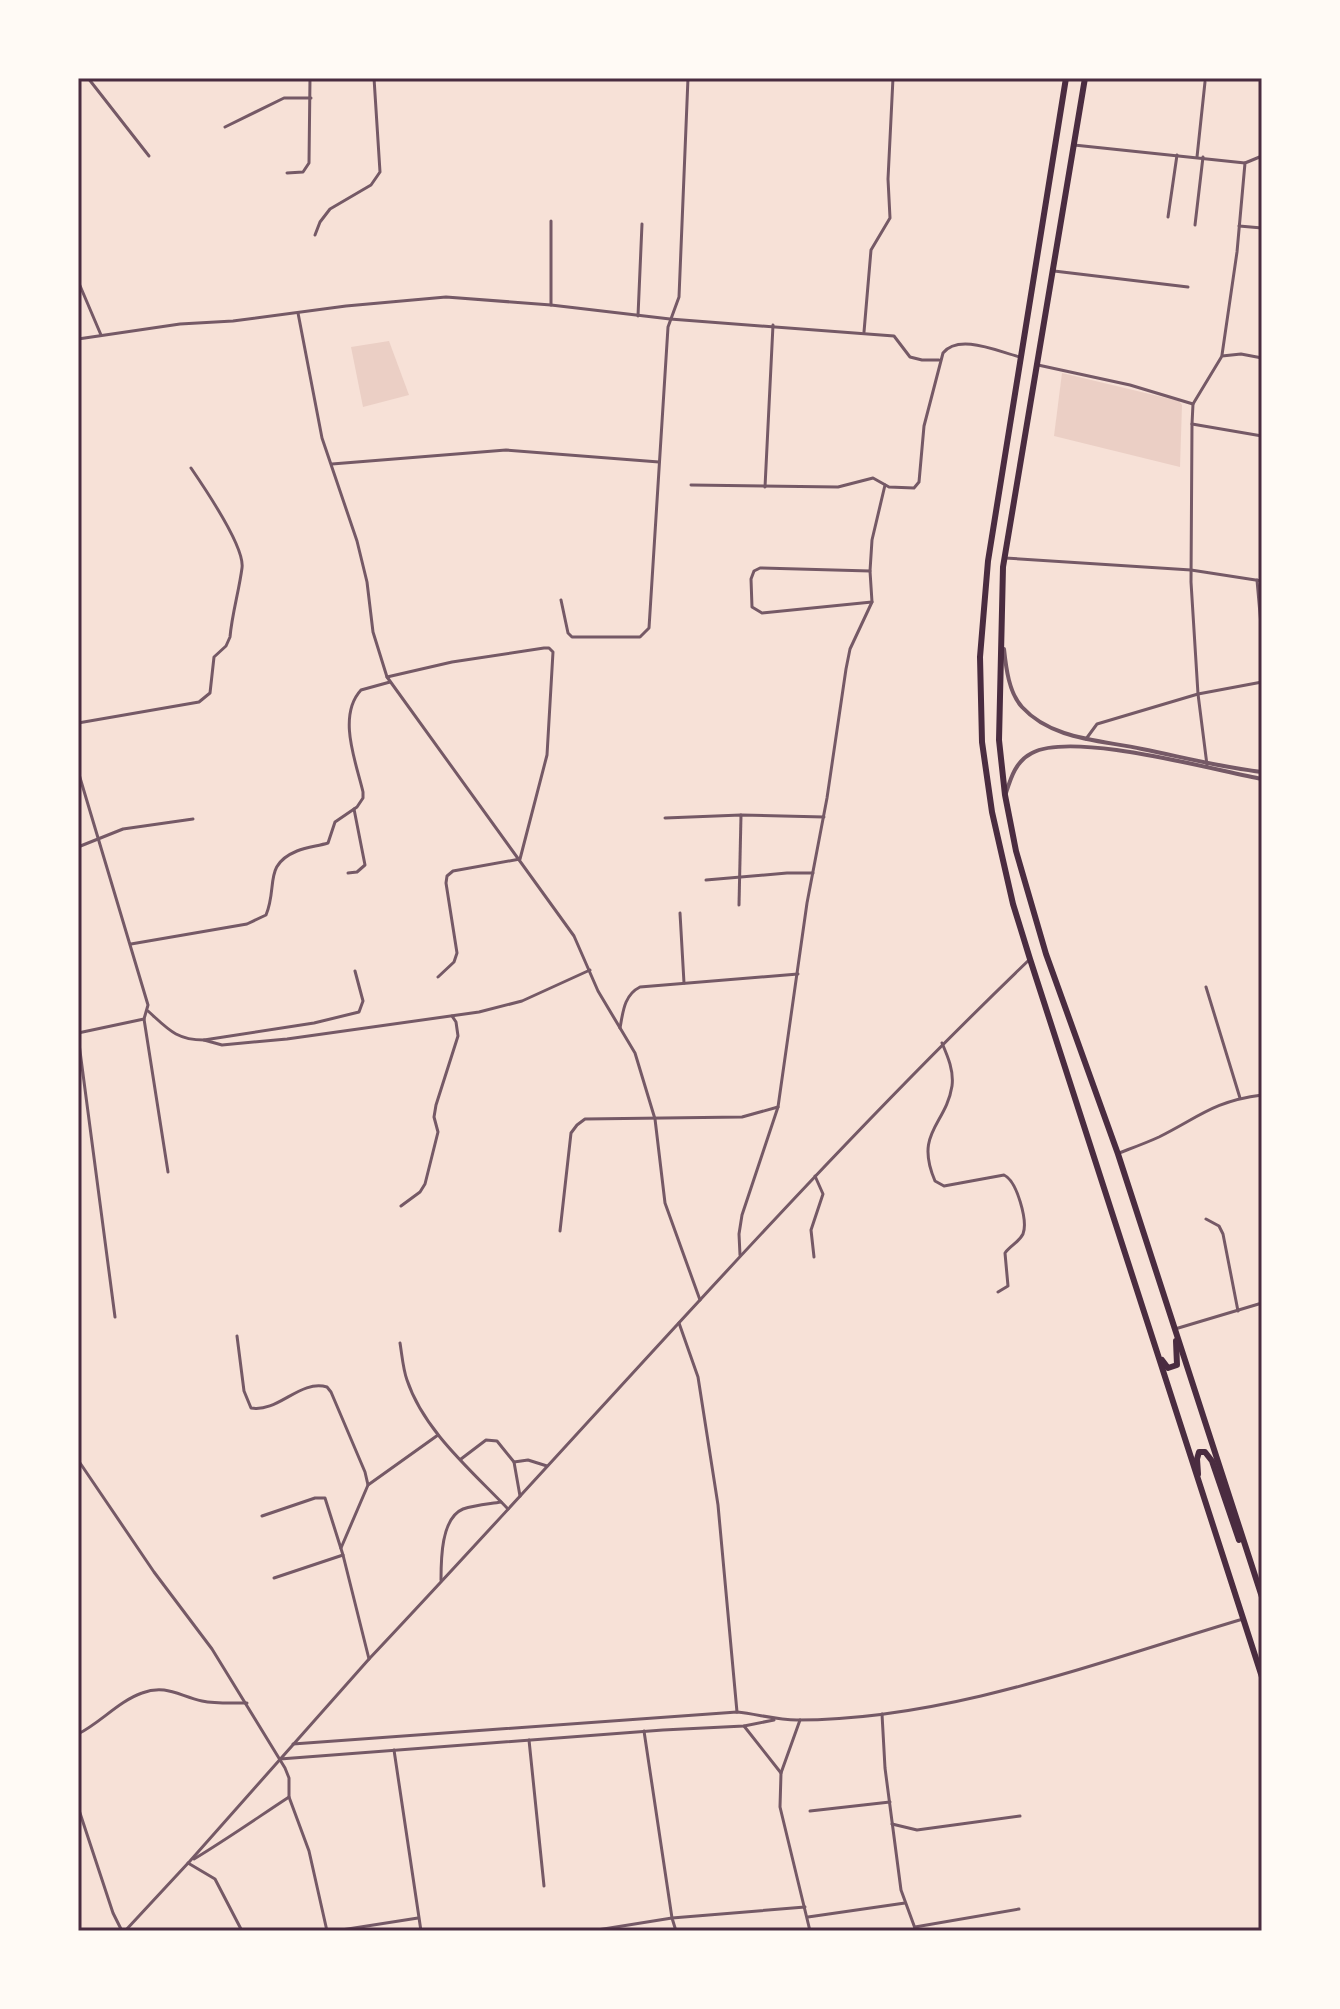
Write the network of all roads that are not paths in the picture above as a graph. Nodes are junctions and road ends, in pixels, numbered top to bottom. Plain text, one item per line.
1 (88, 78) edge
2 (310, 78) edge
3 (374, 78) edge
4 (688, 78) edge
5 (893, 78) edge
6 (1066, 78) edge
7 (1085, 78) edge
8 (1205, 82) dead end
9 (311, 98) junction
10 (225, 127) dead end
11 (1074, 145) junction
12 (1177, 155) junction
13 (149, 156) dead end
14 (1262, 156) edge
15 (1197, 157) junction
16 (1203, 157) junction
17 (1245, 163) junction
18 (287, 173) dead end
19 (1168, 217) dead end
20 (551, 221) dead end
21 (642, 224) dead end
22 (1195, 225) dead end
23 (1239, 226) junction
24 (1262, 228) edge
25 (315, 235) dead end
26 (1054, 271) junction
27 (78, 281) edge
28 (1188, 287) dead end
29 (551, 305) junction
30 (298, 313) junction
31 (638, 316) junction
32 (670, 319) junction
33 (773, 325) junction
34 (864, 333) junction
35 (101, 335) junction
36 (78, 339) edge
37 (1222, 356) junction
38 (1020, 357) junction
39 (1262, 358) edge
40 (939, 360) junction
41 (1038, 365) junction
42 (1193, 404) junction
43 (1192, 424) junction
44 (1262, 436) edge
45 (659, 462) junction
46 (332, 464) junction
47 (191, 468) dead end
48 (691, 485) dead end
49 (885, 485) junction
50 (765, 487) junction
51 (1005, 558) junction
52 (1191, 570) junction
53 (870, 571) junction
54 (1259, 580) edge
55 (561, 600) dead end
56 (872, 602) junction
57 (1002, 636) junction
58 (1262, 636) edge
59 (387, 677) junction
60 (390, 682) junction
61 (1262, 682) edge
62 (1198, 694) junction
63 (78, 723) edge
64 (1086, 739) junction
65 (1207, 765) junction
66 (78, 771) edge
67 (1262, 772) edge
68 (1262, 779) edge
69 (1005, 795) junction
70 (354, 809) junction
71 (741, 815) junction
72 (824, 817) junction
73 (665, 818) dead end
74 (193, 819) dead end
75 (98, 838) junction
76 (78, 847) edge
77 (520, 859) junction
78 (348, 873) dead end
79 (813, 873) junction
80 (738, 877) junction
81 (706, 880) dead end
82 (739, 905) dead end
83 (680, 913) dead end
84 (131, 944) junction
85 (1030, 959) junction
86 (590, 970) junction
87 (355, 971) dead end
88 (798, 974) junction
89 (438, 977) dead end
90 (684, 983) junction
91 (1206, 987) dead end
92 (148, 1011) junction
93 (452, 1016) junction
94 (144, 1019) junction
95 (620, 1028) junction
96 (78, 1034) edge
97 (204, 1040) junction
98 (942, 1043) junction
99 (1262, 1095) edge
100 (1240, 1098) junction
101 (778, 1107) junction
102 (655, 1119) junction
103 (1118, 1154) junction
104 (168, 1172) dead end
105 (815, 1176) junction
106 (401, 1206) dead end
107 (1206, 1219) dead end
108 (560, 1231) dead end
109 (740, 1256) junction
110 (814, 1257) dead end
111 (998, 1292) dead end
112 (700, 1300) junction
113 (1262, 1303) edge
114 (1238, 1311) junction
115 (115, 1317) dead end
116 (679, 1323) junction
117 (1175, 1329) junction
118 (237, 1336) dead end
119 (400, 1343) dead end
120 (1155, 1346) junction
121 (438, 1435) junction
122 (461, 1459) junction
123 (78, 1460) edge
124 (514, 1462) junction
125 (547, 1466) junction
126 (368, 1485) junction
127 (1201, 1491) junction
128 (520, 1496) junction
129 (501, 1502) junction
130 (508, 1509) junction
131 (262, 1516) dead end
132 (341, 1548) junction
133 (343, 1555) junction
134 (274, 1578) dead end
135 (441, 1582) junction
136 (1262, 1598) edge
137 (1243, 1619) junction
138 (369, 1659) junction
139 (1262, 1677) edge
140 (247, 1703) junction
141 (737, 1712) junction
142 (882, 1714) junction
143 (777, 1719) junction
144 (800, 1720) junction
145 (744, 1726) junction
146 (644, 1731) junction
147 (78, 1734) edge
148 (529, 1740) junction
149 (293, 1744) junction
150 (394, 1750) junction
151 (280, 1759) junction
152 (781, 1773) junction
153 (289, 1797) junction
154 (890, 1802) junction
155 (78, 1807) edge
156 (810, 1811) dead end
157 (1020, 1816) dead end
158 (892, 1824) junction
159 (189, 1862) junction
160 (544, 1886) dead end
161 (905, 1903) junction
162 (805, 1907) junction
163 (1019, 1909) dead end
164 (808, 1917) junction
165 (418, 1918) junction
166 (672, 1918) junction
167 (916, 1929) edge
168 (123, 1931) edge
169 (242, 1931) edge
170 (327, 1931) edge
171 (335, 1931) edge
172 (421, 1931) edge
173 (591, 1931) edge
174 (676, 1931) edge
175 (810, 1931) edge

1 - 13 street
2 - 9 street
3 - 25 street
4 - 32 street
5 - 34 street
6 - 38 highway
7 - 11 highway
8 - 15 street
9 - 10 street
9 - 18 street
11 - 12 street
11 - 26 highway
12 - 15 street
12 - 19 street
14 - 17 street
15 - 16 street
16 - 17 street
16 - 22 street
17 - 23 street
20 - 29 street
21 - 31 street
23 - 24 street
23 - 37 street
26 - 28 street
26 - 41 highway
27 - 35 street
29 - 30 street
29 - 31 street
30 - 35 street
30 - 46 street
31 - 32 street
32 - 33 street
32 - 45 street
33 - 34 street
33 - 50 street
34 - 40 street
35 - 36 street
37 - 39 street
37 - 42 street
38 - 40 street
38 - 85 highway
40 - 49 street
41 - 42 street
41 - 51 highway
42 - 43 street
43 - 44 street
43 - 52 street
45 - 46 street
45 - 55 street
46 - 59 street
47 - 63 street
48 - 50 street
49 - 50 street
49 - 53 street
51 - 52 street
51 - 57 highway
52 - 54 street
52 - 62 street
53 - 56 street
53 - 56 street
54 - 58 street
56 - 72 street
57 - 64 street
57 - 69 highway
59 - 60 street
59 - 77 street
60 - 70 street
60 - 77 street
61 - 62 street
62 - 64 street
62 - 65 street
64 - 65 street
65 - 67 street
66 - 75 street
68 - 69 street
69 - 103 highway
70 - 78 street
70 - 84 street
71 - 72 street
71 - 73 street
71 - 80 street
72 - 79 street
74 - 75 street
75 - 76 street
75 - 84 street
77 - 86 street
77 - 89 street
79 - 80 street
79 - 88 street
80 - 81 street
80 - 82 street
83 - 90 street
84 - 92 street
85 - 98 street
85 - 120 highway
86 - 93 street
86 - 95 street
87 - 97 street
88 - 90 street
88 - 101 street
90 - 95 street
91 - 100 street
92 - 94 street
92 - 97 street
93 - 97 street
93 - 106 street
94 - 96 street
94 - 104 street
95 - 102 street
96 - 115 street
98 - 105 street
98 - 111 street
99 - 100 street
100 - 103 street
101 - 102 street
101 - 109 street
102 - 108 street
102 - 112 street
103 - 117 highway
105 - 109 street
105 - 110 street
107 - 114 street
109 - 112 street
112 - 116 street
113 - 114 street
114 - 117 street
116 - 125 street
116 - 141 street
117 - 120 highway
117 - 136 highway
118 - 126 street
119 - 121 street
120 - 127 highway
121 - 122 street
121 - 126 street
122 - 124 street
122 - 129 street
123 - 140 street
124 - 125 street
124 - 128 street
125 - 128 street
126 - 132 street
127 - 136 highway
127 - 137 highway
128 - 130 street
129 - 130 street
129 - 135 street
130 - 135 street
131 - 132 street
132 - 133 street
133 - 134 street
133 - 138 street
135 - 138 street
137 - 139 highway
137 - 142 street
138 - 149 street
140 - 147 street
140 - 151 street
141 - 143 street
141 - 149 street
142 - 144 street
142 - 154 street
143 - 144 street
143 - 145 street
144 - 152 street
145 - 146 street
145 - 152 street
146 - 148 street
146 - 166 street
148 - 150 street
148 - 160 street
149 - 151 street
150 - 151 street
150 - 165 street
151 - 153 street
151 - 159 street
152 - 162 street
153 - 159 street
153 - 170 street
154 - 156 street
154 - 158 street
155 - 168 street
157 - 158 street
158 - 161 street
159 - 168 street
159 - 169 street
161 - 164 street
161 - 167 street
162 - 164 street
162 - 166 street
163 - 167 street
164 - 175 street
165 - 171 street
165 - 172 street
166 - 173 street
166 - 174 street

